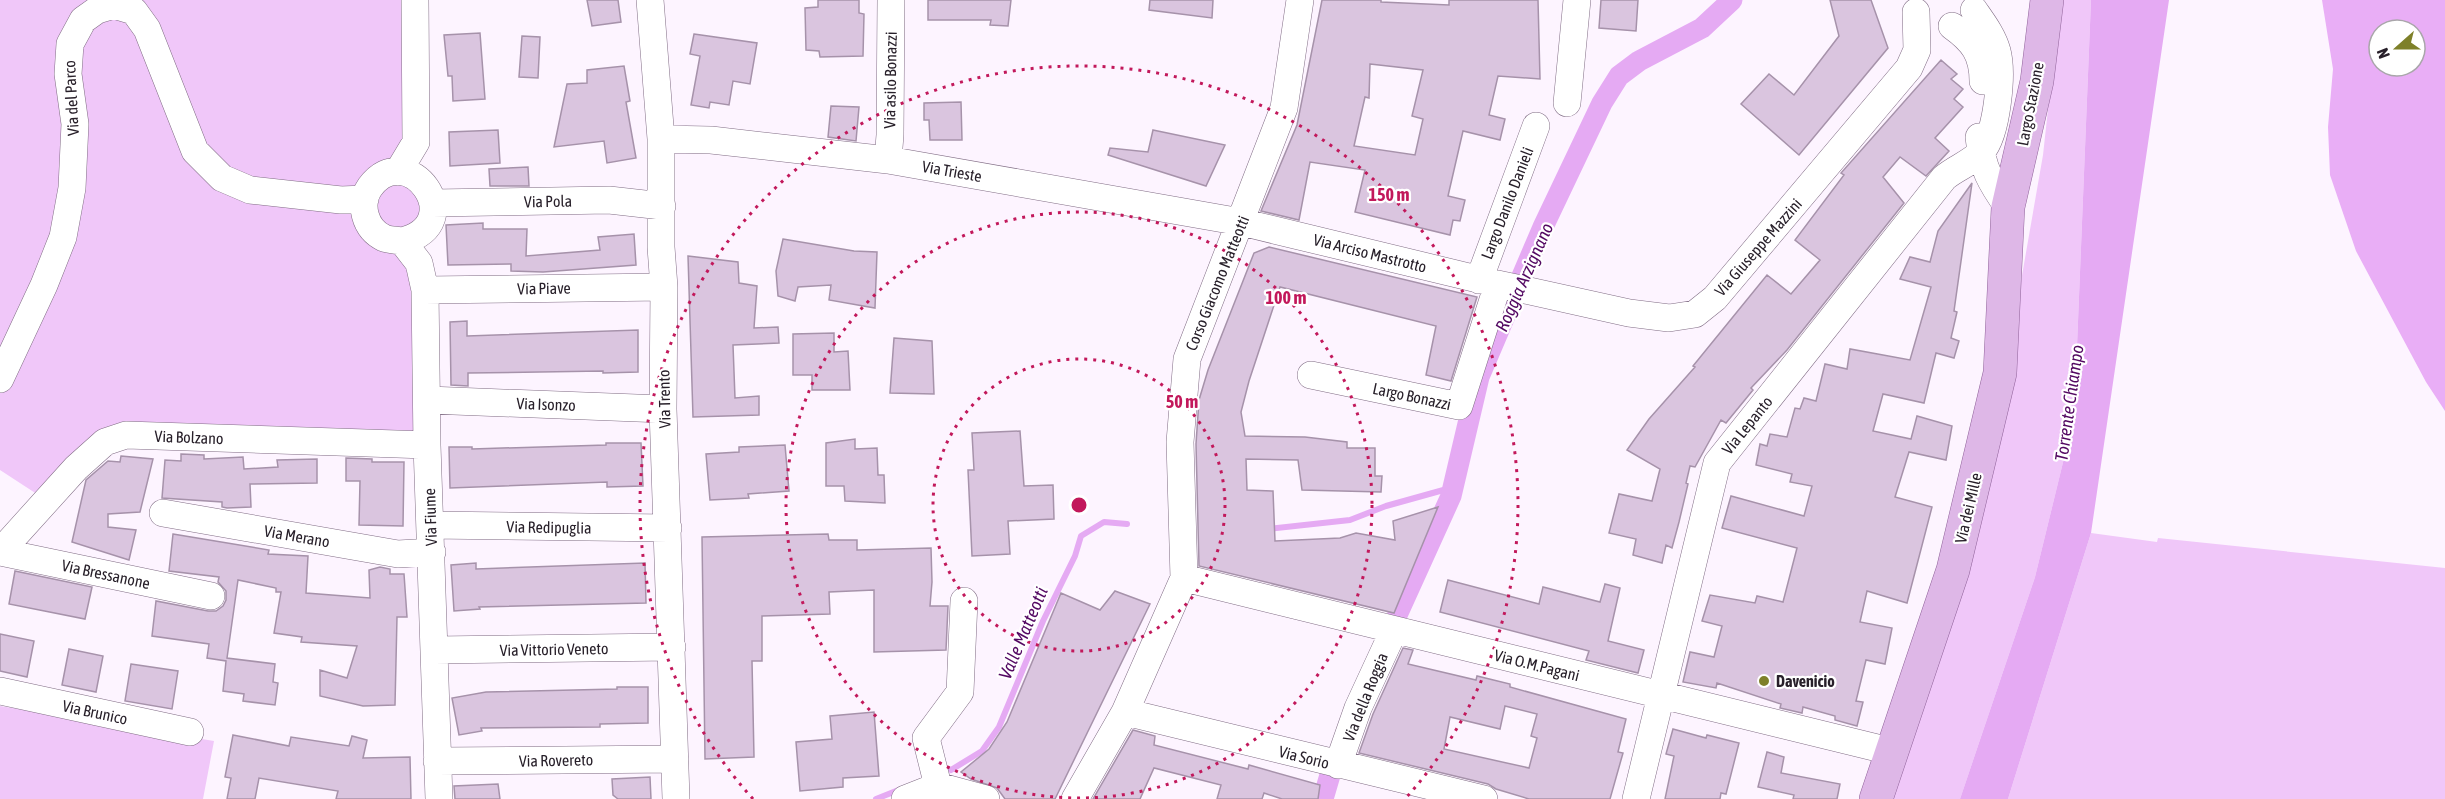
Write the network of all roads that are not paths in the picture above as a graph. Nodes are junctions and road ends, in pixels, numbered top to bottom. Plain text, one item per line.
1 (415, 0) edge
2 (650, 0) edge
3 (891, 0) edge
4 (1300, 0) edge
5 (1577, 0) edge
6 (2047, 0) edge
7 (1912, 4) edge
8 (1976, 5) edge
9 (1952, 26) junction
10 (1567, 103) dead end
11 (1536, 126) dead end
12 (661, 139) junction
13 (1983, 156) junction
14 (888, 160) junction
15 (398, 172) junction
16 (365, 199) junction
17 (433, 202) junction
18 (662, 207) junction
19 (2008, 207) junction
20 (1241, 222) junction
21 (402, 241) junction
22 (1488, 282) junction
23 (664, 287) junction
24 (425, 290) junction
25 (1311, 375) dead end
26 (0, 379) edge
27 (428, 400) junction
28 (663, 409) junction
29 (427, 445) junction
30 (163, 513) dead end
31 (430, 525) junction
32 (668, 528) junction
33 (0, 552) edge
34 (432, 552) junction
35 (1184, 578) junction
36 (211, 596) dead end
37 (964, 601) dead end
38 (1394, 630) junction
39 (672, 647) junction
40 (435, 650) junction
41 (0, 691) edge
42 (1661, 695) junction
43 (1125, 712) junction
44 (190, 732) dead end
45 (1890, 752) junction
46 (675, 759) junction
47 (436, 761) junction
48 (1338, 765) junction
49 (938, 786) junction
50 (439, 799) edge
51 (676, 799) edge
52 (905, 799) edge
53 (986, 799) edge
54 (1074, 799) edge
55 (1484, 799) edge
56 (1636, 799) edge
57 (1876, 799) edge

1 - 15 street
2 - 12 street, Via Trento
3 - 14 street, Via asilo Bonazzi
4 - 20 street, Corso Giacomo Matteotti
5 - 10 street
6 - 19 main road, Largo Stazione
7 - 9 street
7 - 22 street, Via Giuseppe Mazzini
8 - 9 street
8 - 13 street
9 - 13 street
11 - 22 street, Largo Danilo Danieli
12 - 14 street, Via Trieste
12 - 18 street, Via Trento
13 - 19 street
13 - 42 street, Via Lepanto
14 - 20 street, Via Trieste
15 - 16 street
15 - 17 street
16 - 21 street
16 - 26 street, Via del Parco
17 - 18 street, Via Pola
17 - 21 street
18 - 23 street, Via Trento
19 - 45 main road, Via dei Mille
20 - 22 street, Via Arciso Mastrotto
20 - 35 street, Corso Giacomo Matteotti
21 - 24 street, Via Fiume
22 - 25 street, Largo Bonazzi
23 - 24 street, Via Piave
23 - 28 street, Via Trento
24 - 27 street, Via Fiume
27 - 28 street, Via Isonzo
27 - 29 street, Via Fiume
28 - 32 street, Via Trento
29 - 31 street, Via Fiume
29 - 33 street, Via Bolzano
30 - 34 street, Via Merano
31 - 32 street, Via Redipuglia
31 - 34 street, Via Fiume
32 - 39 street, Via Trento
33 - 36 street, Via Bressanone
34 - 40 street, Via Fiume
35 - 38 street, Via O.M.Pagani
35 - 43 street, Corso Giacomo Matteotti
37 - 49 street
38 - 42 street, Via O.M.Pagani
38 - 48 street, Via della Roggia
39 - 40 street, Via Vittorio Veneto
39 - 46 street, Via Trento
40 - 47 street, Via Fiume
41 - 44 street, Via Brunico
42 - 45 street, Via O.M.Pagani
42 - 56 street, Via Lepanto
43 - 48 street, Via Sorio
43 - 54 street, Corso Giacomo Matteotti
45 - 57 main road, Via dei Mille
46 - 47 street, Via Rovereto
46 - 51 street, Via Trento
47 - 50 street, Via Fiume
48 - 55 street, Via Sorio
49 - 52 street
49 - 53 street

